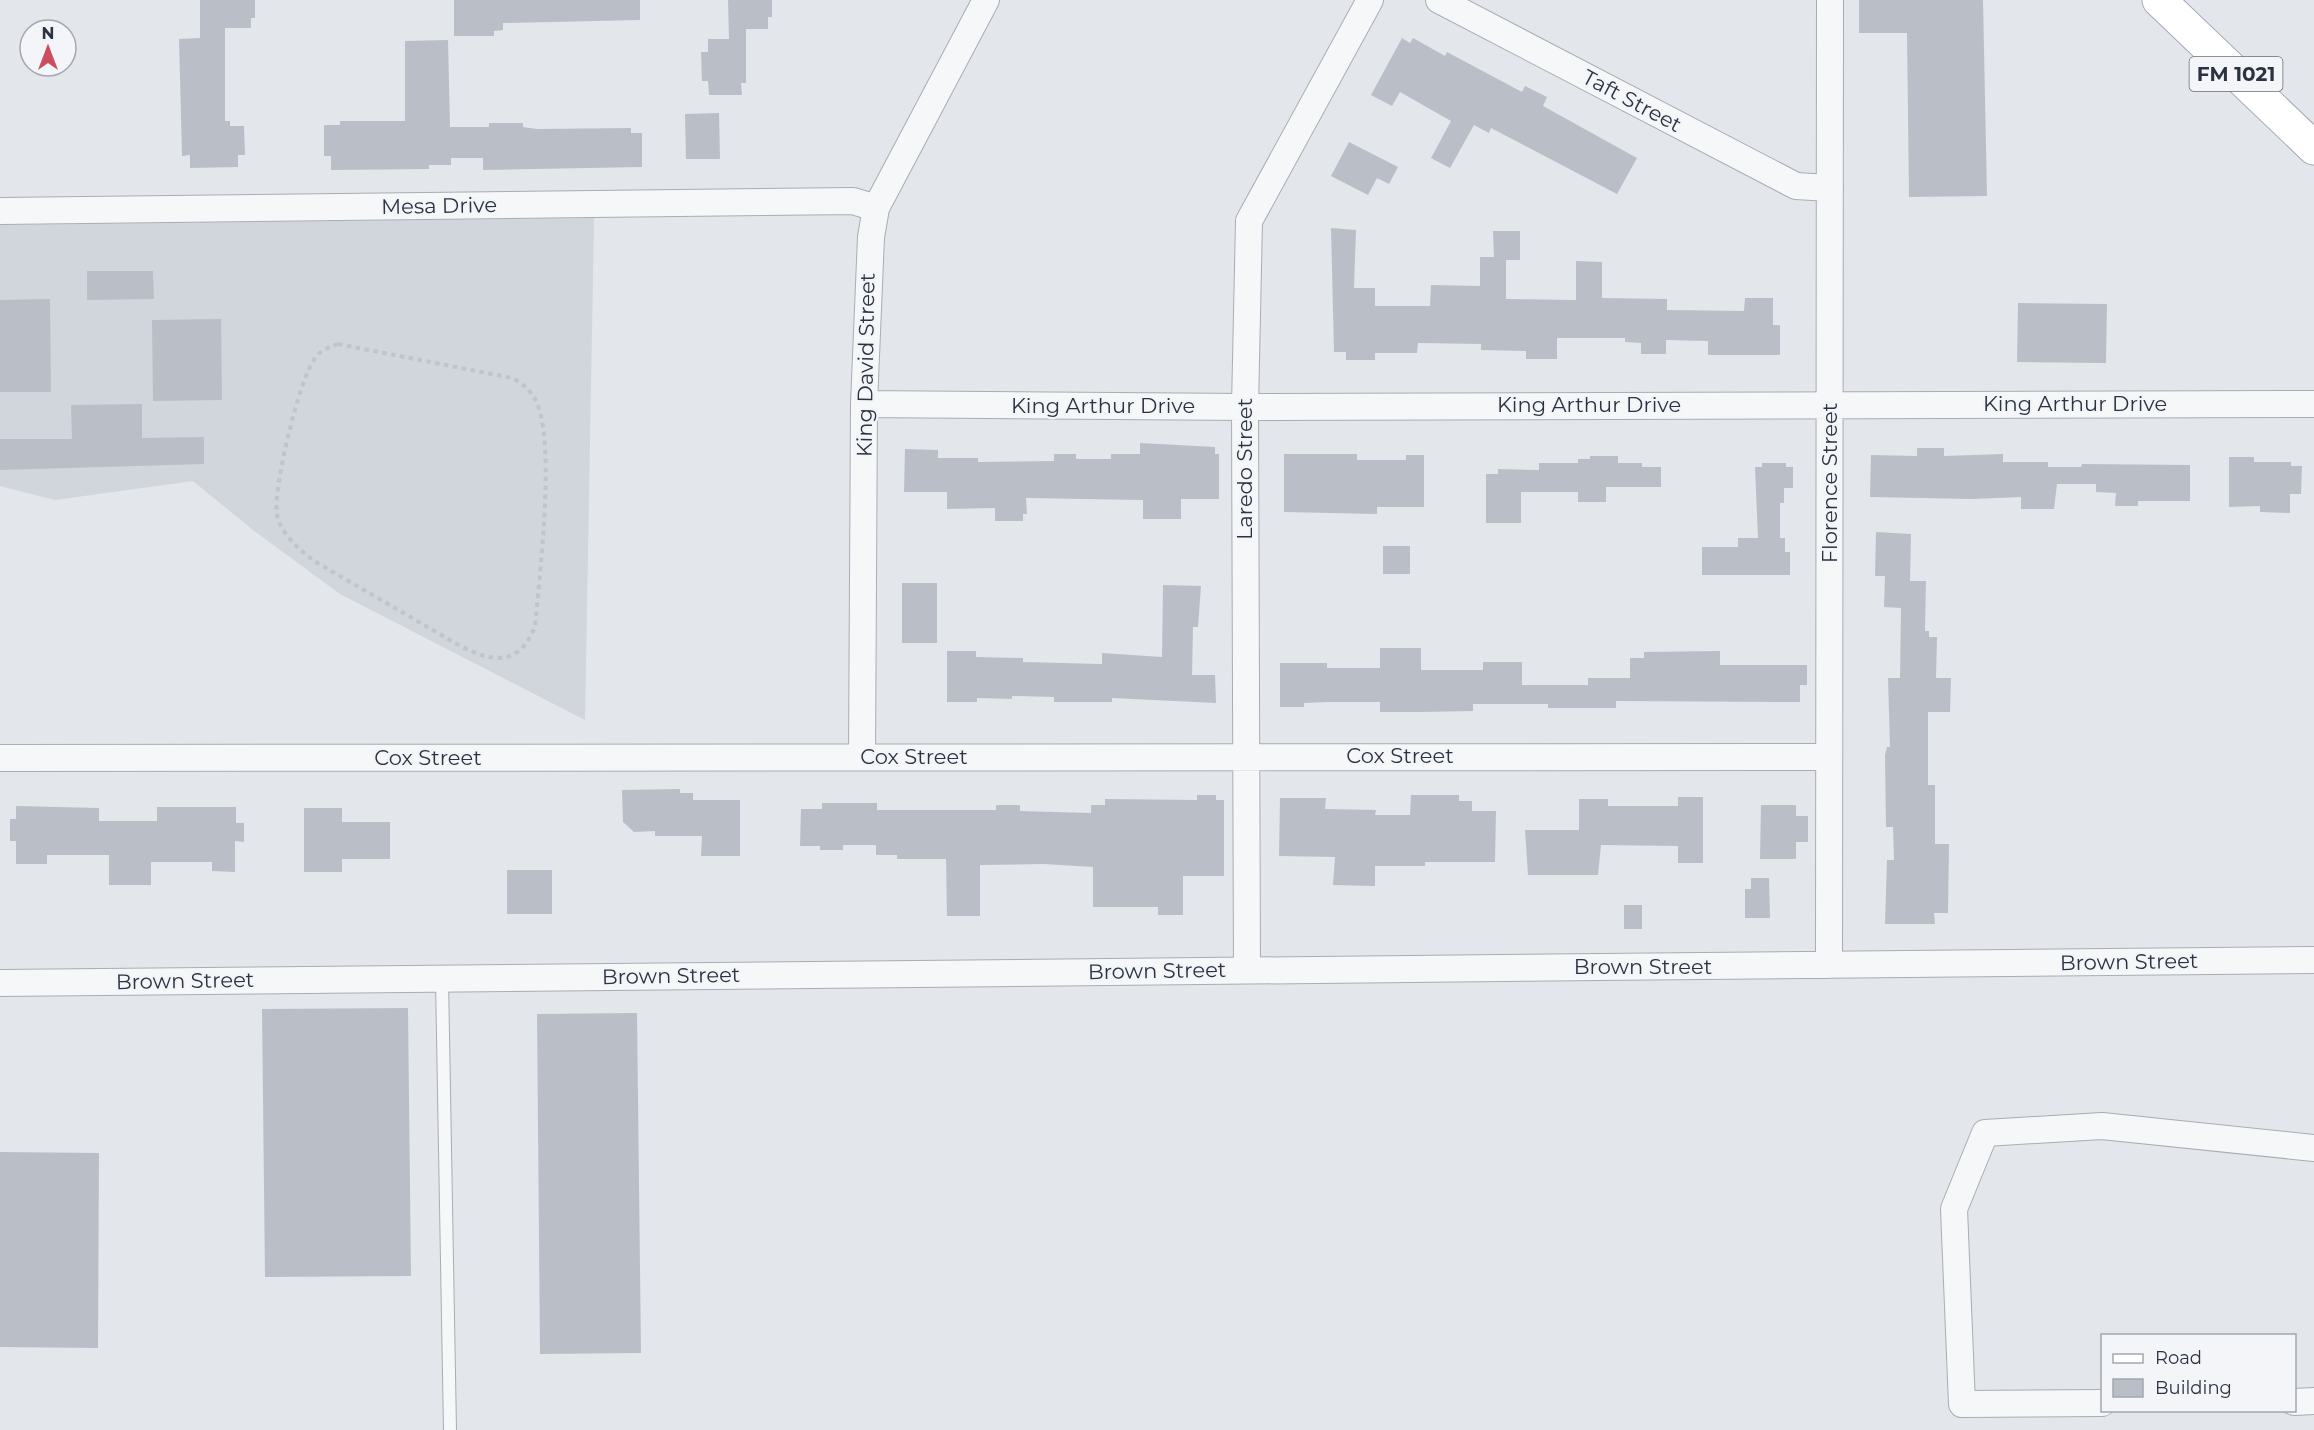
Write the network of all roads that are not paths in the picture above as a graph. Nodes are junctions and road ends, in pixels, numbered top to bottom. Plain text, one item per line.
1 (986, 0) edge
2 (1370, 0) edge
3 (1439, 0) edge
4 (1830, 0) edge
5 (2159, 0) edge
6 (2314, 148) edge
7 (1830, 188) junction
8 (876, 208) junction
9 (0, 211) edge
10 (864, 404) junction
11 (1830, 404) junction
12 (2314, 404) edge
13 (1245, 407) junction
14 (1246, 756) junction
15 (862, 757) junction
16 (1828, 757) junction
17 (0, 758) edge
18 (2314, 960) edge
19 (1829, 965) junction
20 (1247, 970) junction
21 (442, 978) junction
22 (0, 983) edge
23 (2314, 1148) edge
24 (2296, 1401) edge
25 (2314, 1401) edge
26 (2101, 1403) edge
27 (450, 1430) edge

1 - 8 street, King David Street
2 - 13 street, Laredo Street
3 - 7 street, Taft Street
4 - 7 street, Florence Street
5 - 6 main road, FM 1021
7 - 11 street, Florence Street
8 - 9 street, Mesa Drive
8 - 10 street, King David Street
10 - 13 street, King Arthur Drive
10 - 15 street, King David Street
11 - 12 street, King Arthur Drive
11 - 13 street, King Arthur Drive
11 - 16 street, Florence Street
13 - 14 street, Laredo Street
14 - 15 street, Cox Street
14 - 16 street, Cox Street
14 - 20 street, Laredo Street
15 - 17 street, Cox Street
16 - 19 street, Florence Street
18 - 19 street, Brown Street
19 - 20 street, Brown Street
20 - 21 street, Brown Street
21 - 22 street, Brown Street
21 - 27 lane
23 - 26 street
24 - 25 street

